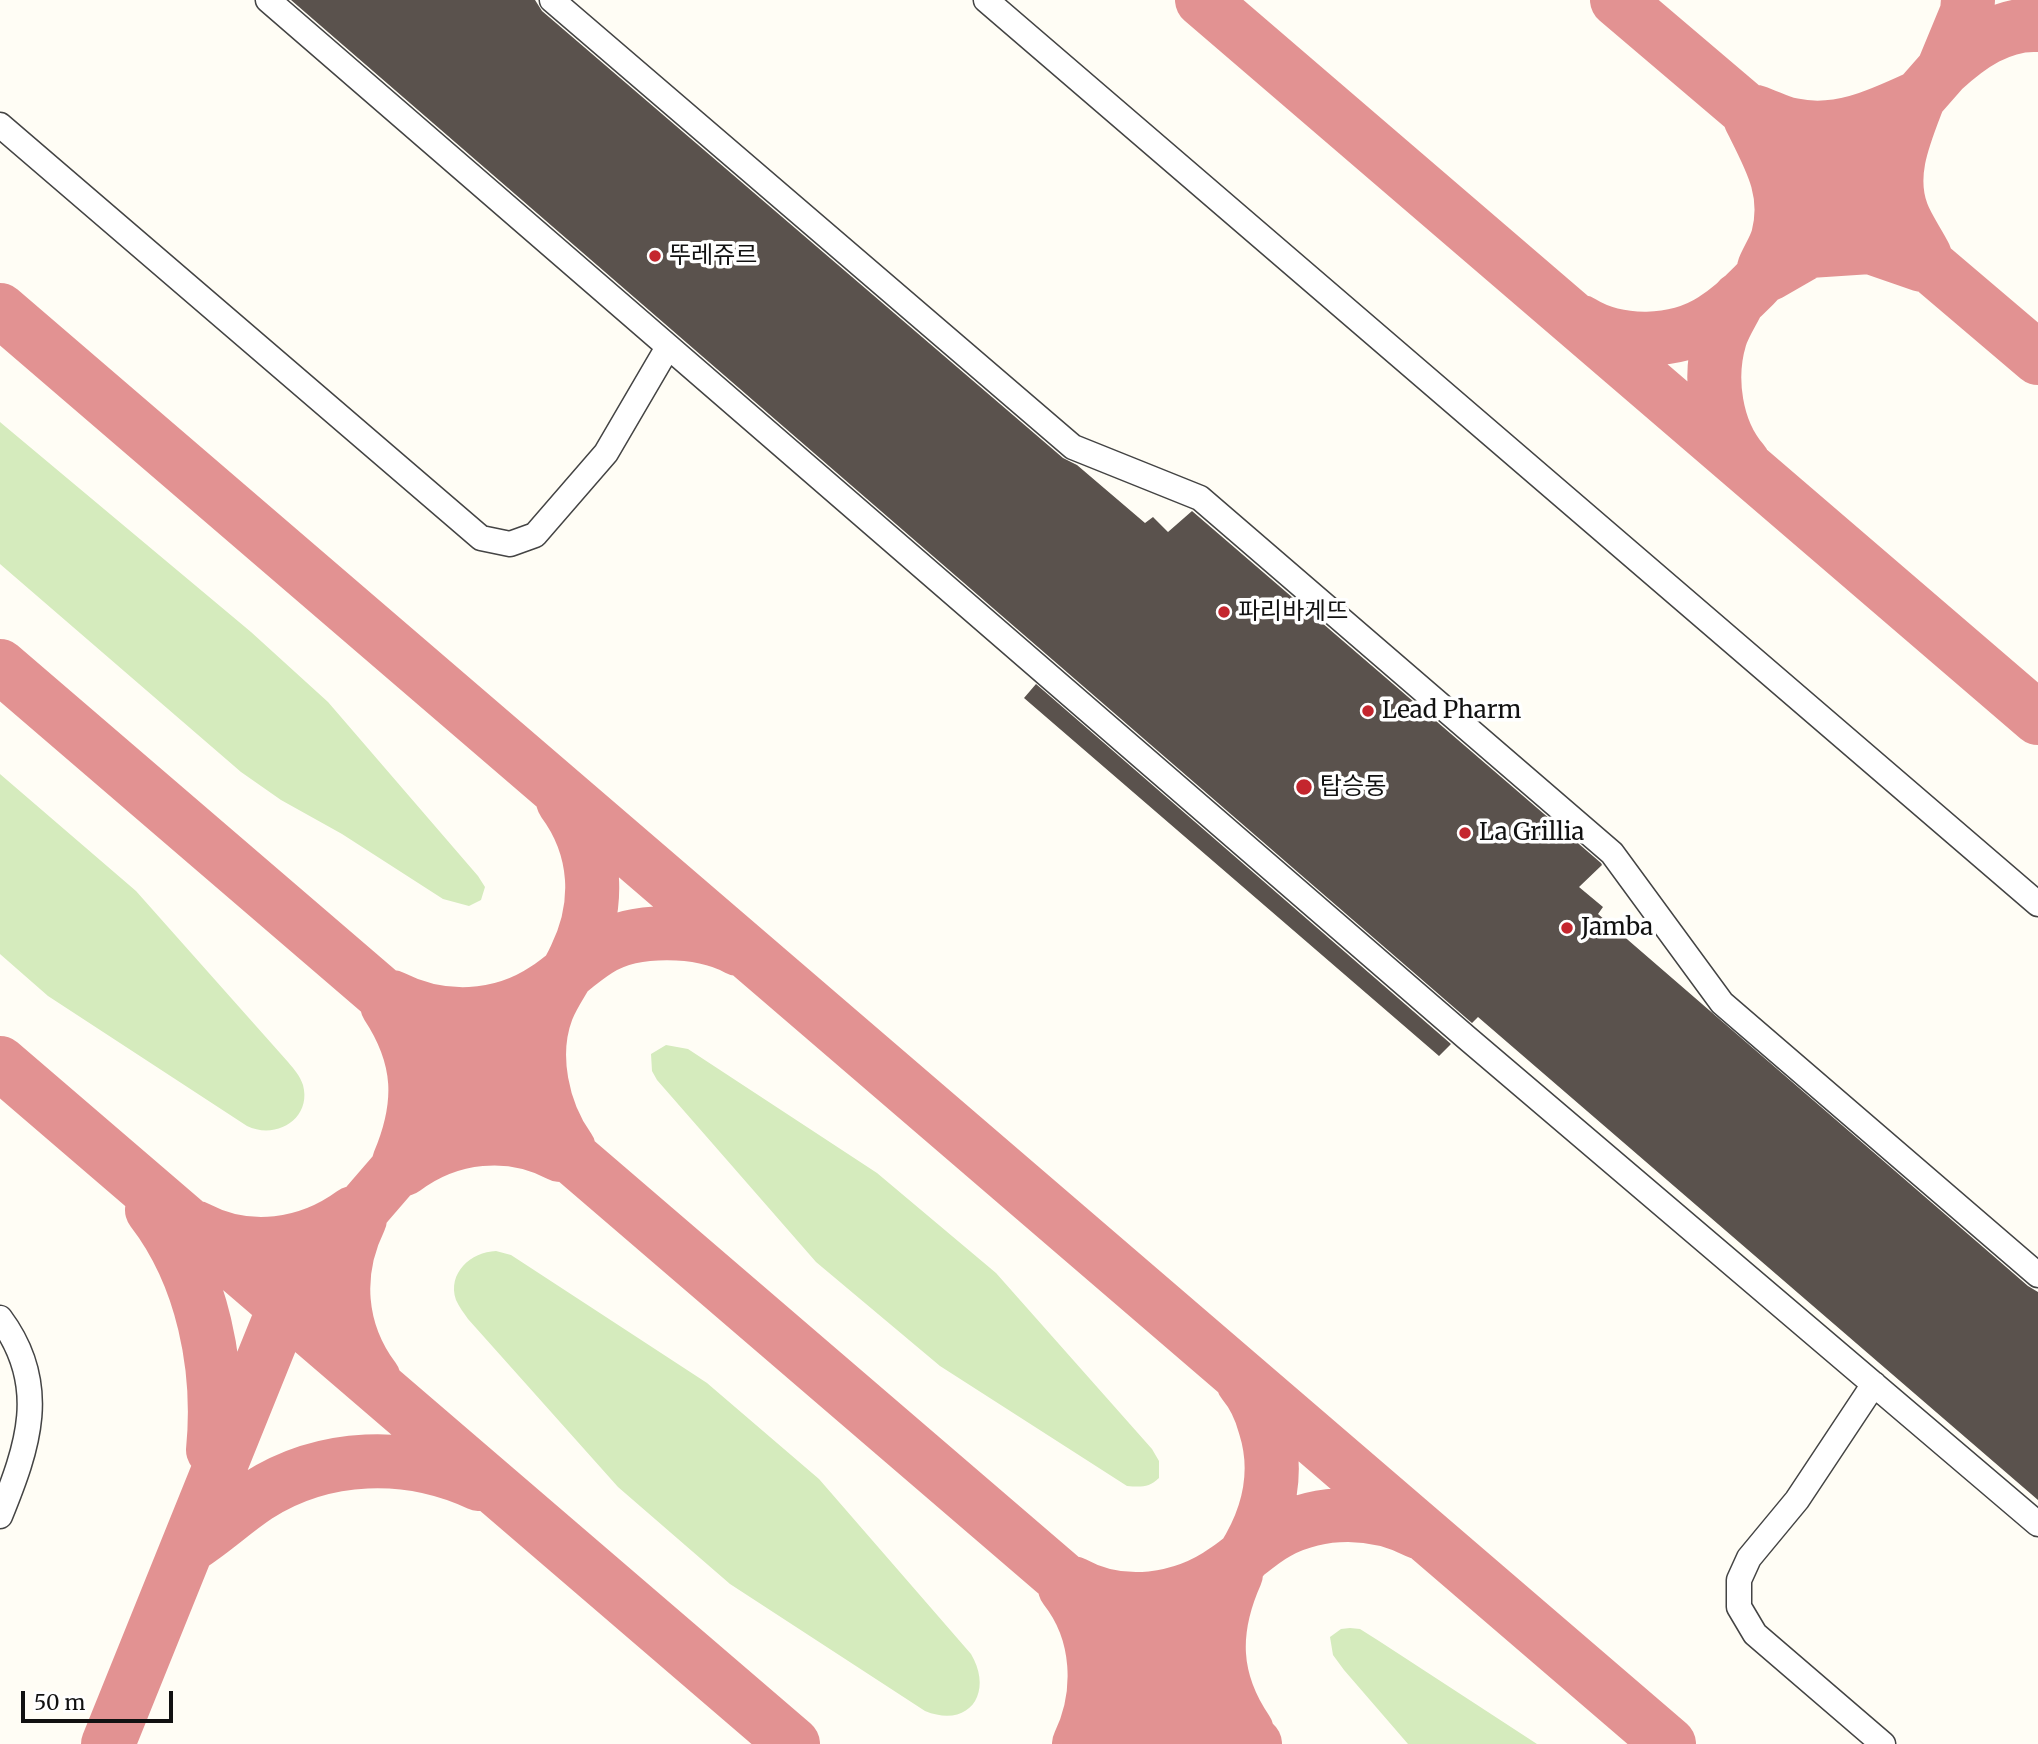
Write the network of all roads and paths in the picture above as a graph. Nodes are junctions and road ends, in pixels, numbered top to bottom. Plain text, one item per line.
1 (268, 0) edge
2 (552, 0) edge
3 (986, 0) edge
4 (0, 125) edge
5 (668, 347) junction
6 (2038, 904) edge
7 (2038, 1275) edge
8 (0, 1318) edge
9 (1874, 1384) junction
10 (0, 1516) edge
11 (2038, 1524) edge
12 (1883, 1744) edge

1 - 5 lane
2 - 7 lane
3 - 6 lane
4 - 5 lane
5 - 9 lane
8 - 10 lane
9 - 11 lane
9 - 12 lane

